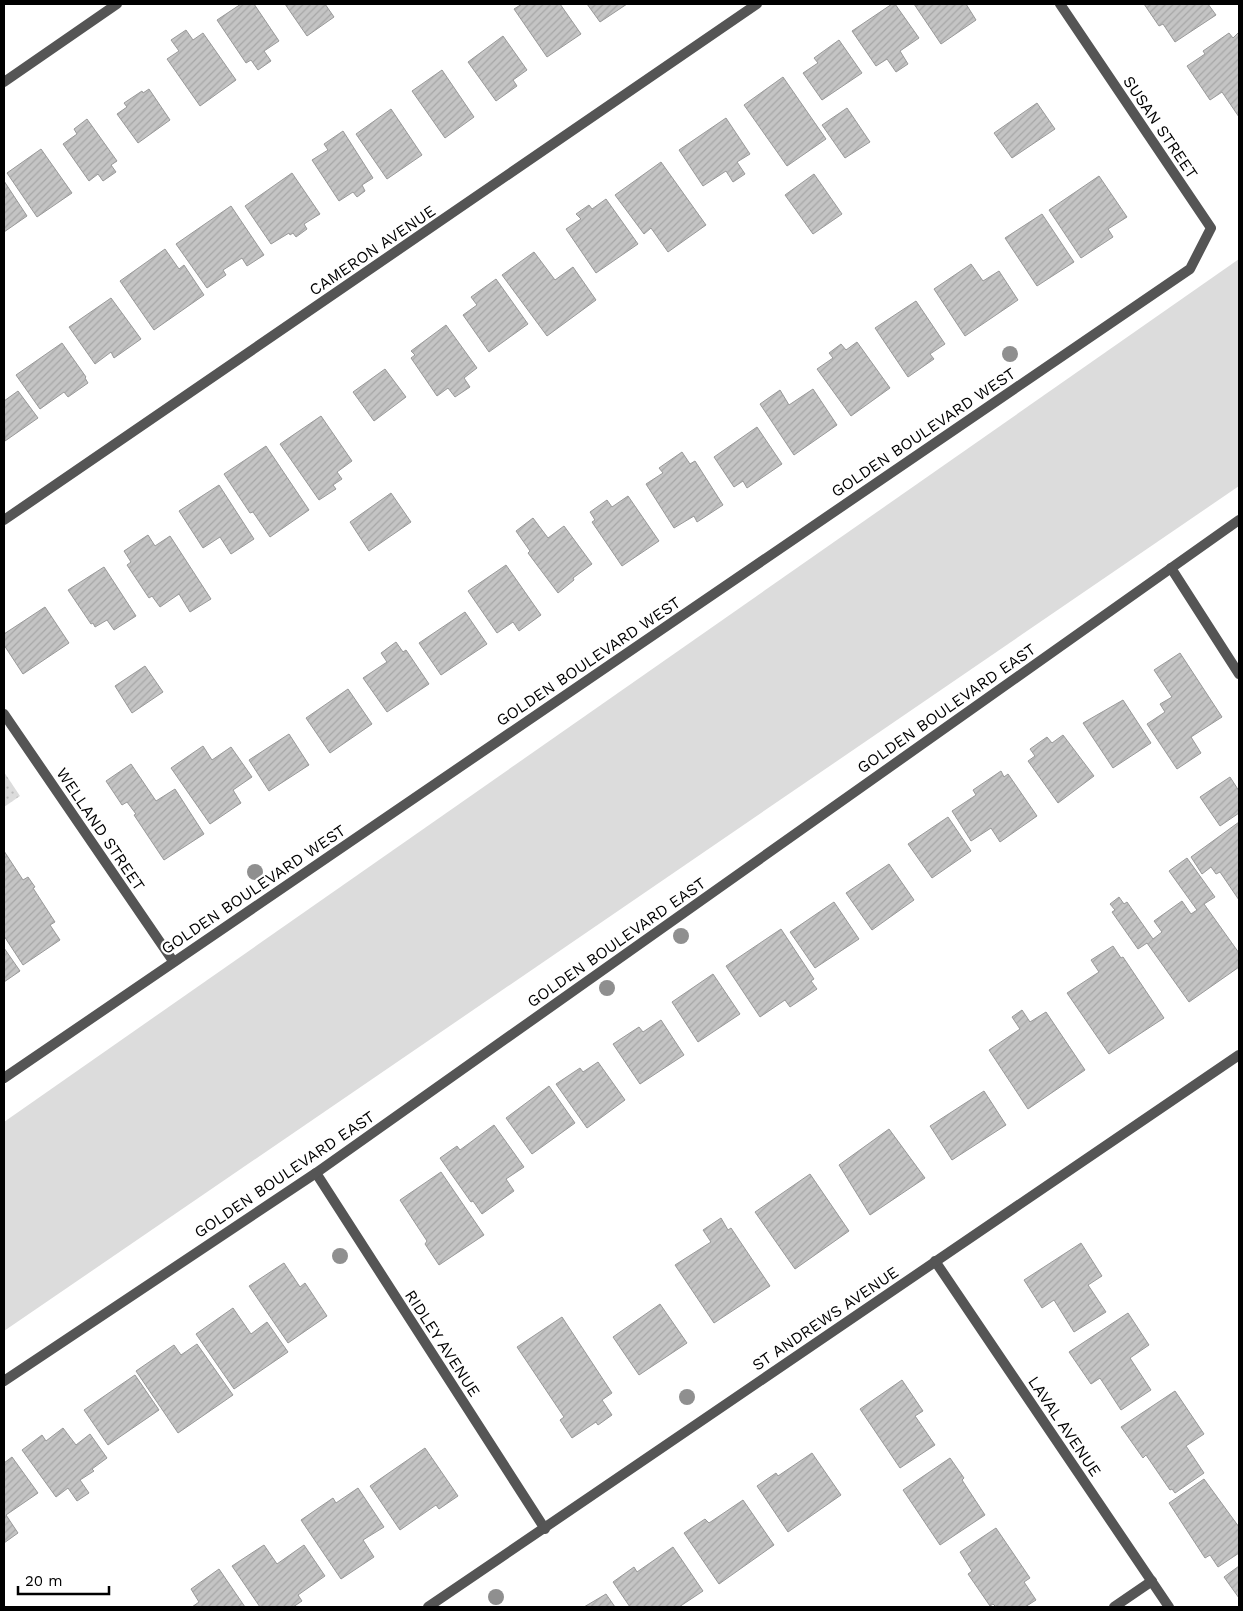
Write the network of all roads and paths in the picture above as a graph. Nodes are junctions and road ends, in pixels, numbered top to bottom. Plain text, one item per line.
1 (117, 4) edge
2 (757, 4) edge
3 (1060, 4) edge
4 (4, 82) edge
5 (1190, 269) joint
6 (4, 520) edge
7 (1239, 520) edge
8 (1171, 568) junction
9 (1239, 674) edge
10 (4, 714) edge
11 (173, 961) junction
12 (1239, 1055) edge
13 (4, 1078) edge
14 (316, 1173) junction
15 (935, 1261) junction
16 (4, 1381) edge
17 (544, 1529) junction
18 (1152, 1581) junction
19 (428, 1607) edge
20 (1114, 1607) edge
21 (1169, 1607) edge

1 - 4 street
2 - 6 street, CAMERON AVENUE
3 - 5 street, SUSAN STREET
5 - 11 street, GOLDEN BOULEVARD WEST
7 - 8 street, GOLDEN BOULEVARD EAST
8 - 9 street
8 - 14 street, GOLDEN BOULEVARD EAST
10 - 11 street, WELLAND STREET
11 - 13 street, GOLDEN BOULEVARD WEST
12 - 15 street, ST ANDREWS AVENUE
14 - 16 street, GOLDEN BOULEVARD EAST
14 - 17 street, RIDLEY AVENUE
15 - 17 street, ST ANDREWS AVENUE
15 - 18 street, LAVAL AVENUE
17 - 19 street, ST ANDREWS AVENUE
18 - 20 street
18 - 21 street, LAVAL AVENUE

